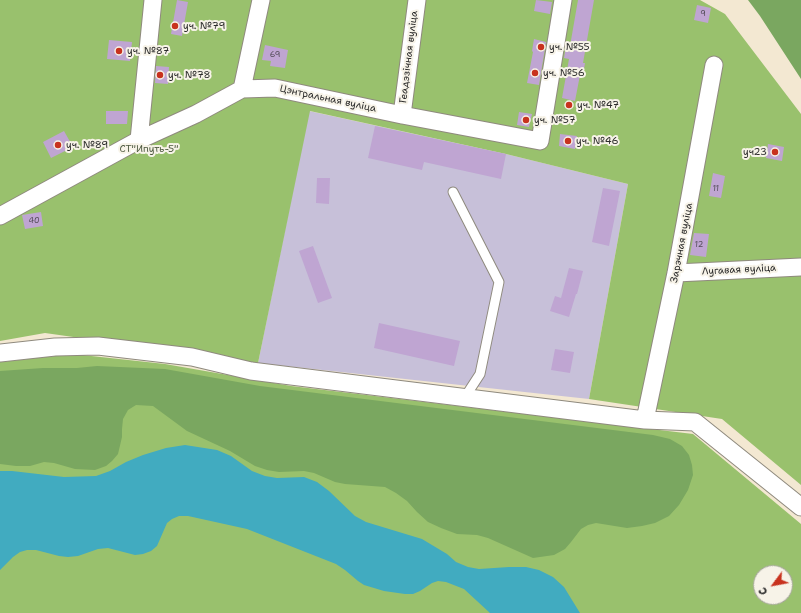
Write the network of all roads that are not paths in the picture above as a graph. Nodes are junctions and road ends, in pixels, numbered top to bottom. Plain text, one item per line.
1 (153, 0) edge
2 (261, 0) edge
3 (417, 0) edge
4 (563, 0) edge
5 (714, 65) dead end
6 (242, 89) junction
7 (402, 115) junction
8 (139, 140) junction
9 (453, 192) dead end
10 (0, 216) edge
11 (801, 266) edge
12 (676, 273) junction
13 (0, 353) edge
14 (465, 398) junction
15 (645, 420) junction
16 (801, 507) edge

1 - 8 street
2 - 6 street
3 - 7 street, Геадэзічная вуліца
4 - 7 street, Цэнтральная вуліца
5 - 12 street, Зарэчная вуліца
6 - 7 street, Цэнтральная вуліца
6 - 8 street, Цэнтральная вуліца
8 - 10 street, Цэнтральная вуліца
9 - 14 lane
11 - 12 street, Лугавая вуліца
12 - 15 street, Зарэчная вуліца
13 - 14 street
14 - 15 street
15 - 16 street

